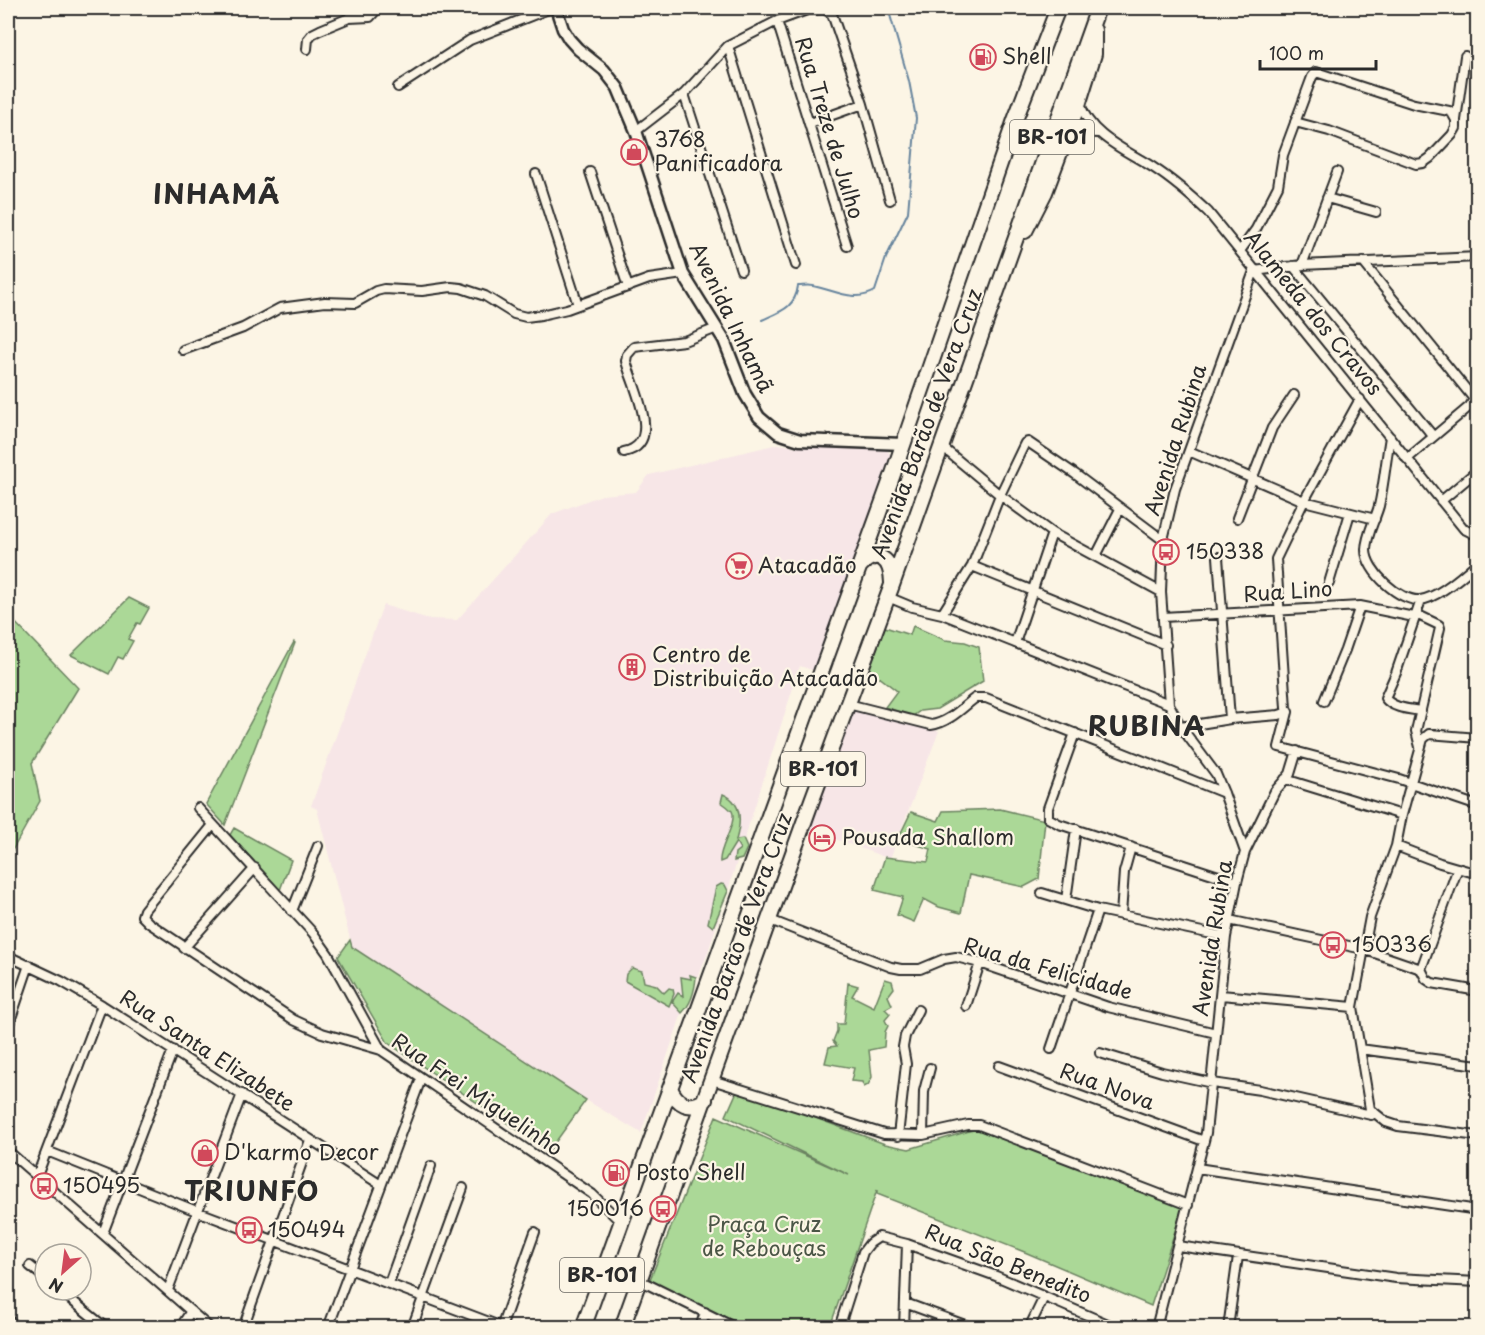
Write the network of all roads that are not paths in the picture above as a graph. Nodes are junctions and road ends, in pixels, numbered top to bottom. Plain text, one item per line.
1 (378, 8) edge
2 (551, 8) edge
3 (556, 8) edge
4 (1058, 8) edge
5 (807, 9) edge
6 (833, 11) edge
7 (1097, 12) edge
8 (777, 21) junction
9 (728, 46) junction
10 (307, 49) dead end
11 (1465, 56) dead end
12 (398, 87) dead end
13 (684, 94) junction
14 (1080, 102) junction
15 (863, 104) junction
16 (1456, 120) junction
17 (1295, 122) junction
18 (810, 123) junction
19 (636, 131) junction
20 (1069, 132) junction
21 (1100, 134) junction
22 (590, 172) dead end
23 (1337, 172) dead end
24 (536, 174) dead end
25 (1327, 198) junction
26 (890, 200) dead end
27 (1376, 212) dead end
28 (847, 246) dead end
29 (1240, 251) junction
30 (1478, 257) edge
31 (1008, 259) junction
32 (1363, 262) junction
33 (796, 265) dead end
34 (1298, 266) junction
35 (741, 270) dead end
36 (1254, 271) junction
37 (683, 274) junction
38 (628, 286) junction
39 (578, 305) junction
40 (717, 328) junction
41 (183, 350) dead end
42 (1294, 395) dead end
43 (1360, 399) junction
44 (1433, 436) junction
45 (1390, 437) junction
46 (903, 444) junction
47 (941, 446) junction
48 (1189, 451) junction
49 (624, 452) dead end
50 (1407, 459) junction
51 (1478, 470) edge
52 (1251, 478) junction
53 (1000, 495) junction
54 (1304, 501) junction
55 (1441, 501) junction
56 (1120, 509) junction
57 (1350, 513) junction
58 (1238, 518) dead end
59 (1375, 519) junction
60 (1052, 533) junction
61 (1478, 536) edge
62 (1163, 540) junction
63 (1096, 556) junction
64 (1218, 557) dead end
65 (1478, 562) edge
66 (972, 566) junction
67 (856, 569) junction
68 (1329, 583) dead end
69 (1032, 590) junction
70 (890, 591) junction
71 (1161, 592) junction
72 (1421, 600) junction
73 (1360, 606) junction
74 (1279, 609) junction
75 (942, 614) junction
76 (1222, 614) junction
77 (1415, 615) junction
78 (1163, 616) junction
79 (1015, 643) junction
80 (1166, 645) junction
81 (1324, 702) dead end
82 (848, 704) junction
83 (1169, 705) junction
84 (1421, 711) junction
85 (1288, 712) junction
86 (1230, 718) junction
87 (1181, 727) junction
88 (1075, 733) junction
89 (1478, 738) edge
90 (1420, 747) junction
91 (1297, 751) junction
92 (1285, 779) junction
93 (1412, 784) junction
94 (1224, 793) junction
95 (1478, 806) edge
96 (198, 808) dead end
97 (1402, 815) junction
98 (213, 825) junction
99 (1076, 829) junction
100 (318, 846) dead end
101 (1396, 846) junction
102 (1131, 847) junction
103 (1245, 852) junction
104 (255, 868) junction
105 (1458, 868) junction
106 (1478, 874) edge
107 (1237, 882) junction
108 (1042, 893) dead end
109 (1066, 900) junction
110 (292, 910) junction
111 (1098, 910) junction
112 (1120, 915) junction
113 (770, 920) junction
114 (1229, 920) junction
115 (1226, 937) junction
116 (184, 948) junction
117 (1363, 949) junction
118 (8, 956) edge
119 (980, 963) junction
120 (29, 965) junction
121 (1421, 969) junction
122 (1478, 991) edge
123 (1069, 994) junction
124 (1221, 996) junction
125 (102, 1005) junction
126 (966, 1006) dead end
127 (1353, 1007) junction
128 (918, 1010) dead end
129 (8, 1027) edge
130 (1216, 1033) junction
131 (1051, 1048) dead end
132 (1360, 1049) junction
133 (174, 1050) junction
134 (381, 1050) junction
135 (1100, 1053) dead end
136 (1478, 1065) edge
137 (999, 1066) dead end
138 (930, 1068) dead end
139 (421, 1079) junction
140 (712, 1080) junction
141 (1212, 1083) junction
142 (670, 1088) junction
143 (242, 1094) junction
144 (705, 1101) junction
145 (1371, 1112) junction
146 (923, 1135) junction
147 (898, 1136) junction
148 (1478, 1136) edge
149 (310, 1140) junction
150 (1204, 1141) junction
151 (8, 1151) edge
152 (47, 1151) junction
153 (431, 1166) dead end
154 (1197, 1168) junction
155 (37, 1176) junction
156 (124, 1182) junction
157 (381, 1185) junction
158 (463, 1188) dead end
159 (1188, 1205) junction
160 (1478, 1210) edge
161 (199, 1212) junction
162 (621, 1222) junction
163 (535, 1232) dead end
164 (103, 1233) junction
165 (274, 1240) junction
166 (908, 1244) junction
167 (1178, 1246) junction
168 (1238, 1256) junction
169 (30, 1266) dead end
170 (33, 1268) edge
171 (351, 1268) junction
172 (639, 1280) junction
173 (1478, 1282) edge
174 (389, 1283) junction
175 (168, 1290) junction
176 (423, 1296) junction
177 (1044, 1297) junction
178 (74, 1302) edge
179 (905, 1303) junction
180 (191, 1311) junction
181 (705, 1312) junction
182 (8, 1319) edge
183 (502, 1327) edge
184 (17, 1328) edge
185 (106, 1328) edge
186 (180, 1328) edge
187 (210, 1328) edge
188 (243, 1328) edge
189 (328, 1328) edge
190 (412, 1328) edge
191 (583, 1328) edge
192 (622, 1328) edge
193 (700, 1328) edge
194 (736, 1328) edge
195 (839, 1328) edge
196 (904, 1328) edge
197 (974, 1328) edge
198 (1029, 1328) edge
199 (1117, 1328) edge
200 (1156, 1328) edge
201 (1228, 1328) edge

1 - 10 street
2 - 12 street
3 - 19 street, Avenida Inhamã
4 - 46 highway, Avenida Barão de Vera Cruz / BR-101
5 - 6 street
5 - 8 street
6 - 15 street
7 - 14 highway
7 - 31 highway, Avenida Barão de Vera Cruz / BR-101
8 - 9 street
8 - 18 street, Rua Treze de Julho
9 - 13 street
9 - 33 street
11 - 16 street
13 - 19 street
13 - 35 street
14 - 20 highway
14 - 21 street, Alameda dos Cravos
15 - 18 street
15 - 26 street
16 - 17 street
16 - 17 street
17 - 29 street
18 - 28 street, Rua Treze de Julho
19 - 37 street, Avenida Inhamã
20 - 21 street, Alameda dos Cravos
20 - 31 highway
21 - 29 street, Alameda dos Cravos
22 - 38 street
23 - 25 street
24 - 39 street
25 - 27 street
25 - 34 street
29 - 36 street, Alameda dos Cravos
30 - 32 street
31 - 47 highway, Avenida Barão de Vera Cruz / BR-101
32 - 34 street
32 - 44 street
34 - 36 street
34 - 44 street
36 - 43 street, Alameda dos Cravos
36 - 48 street, Avenida Rubina
37 - 38 street
37 - 40 street, Avenida Inhamã
38 - 39 street
39 - 41 street
40 - 46 street, Avenida Inhamã
40 - 49 street
42 - 52 street
43 - 45 street, Alameda dos Cravos
43 - 54 street
44 - 50 street
45 - 50 street, Alameda dos Cravos
45 - 59 street
46 - 67 highway, Avenida Barão de Vera Cruz / BR-101
47 - 53 street
47 - 70 highway, Avenida Barão de Vera Cruz / BR-101
48 - 52 street
48 - 62 street, Avenida Rubina
50 - 55 street, Alameda dos Cravos
51 - 55 street
52 - 54 street
52 - 58 street
53 - 56 street
53 - 60 street
53 - 66 street
54 - 57 street
54 - 74 street
55 - 61 street, Alameda dos Cravos
56 - 62 street
56 - 63 street
57 - 59 street
57 - 68 street
59 - 72 street
60 - 63 street
60 - 69 street
62 - 71 street, Avenida Rubina
63 - 71 street
64 - 76 street
65 - 72 street
66 - 69 street
66 - 75 street
67 - 70 highway
67 - 142 highway, Avenida Barão de Vera Cruz / BR-101
69 - 79 street
69 - 80 street
70 - 75 street
70 - 82 highway, Avenida Barão de Vera Cruz / BR-101
71 - 78 street, Avenida Rubina
72 - 77 street
73 - 74 street, Rua Lino
73 - 77 street, Rua Lino
73 - 81 street
74 - 76 street, Rua Lino
74 - 85 street
75 - 79 street
76 - 78 street, Rua Lino
76 - 86 street
77 - 84 street
77 - 84 street
78 - 80 street, Avenida Rubina
79 - 83 street
80 - 83 street, Avenida Rubina
82 - 88 street
82 - 113 highway, Avenida Barão de Vera Cruz / BR-101
83 - 87 street, Avenida Rubina
84 - 90 street
85 - 86 street
85 - 91 street
86 - 87 street
87 - 94 street, Avenida Rubina
88 - 94 street
88 - 99 street
89 - 90 street
90 - 93 street
91 - 92 street
91 - 93 street
92 - 97 street
92 - 103 street
93 - 95 street
93 - 97 street
94 - 103 street, Avenida Rubina
96 - 98 street
97 - 101 street
98 - 104 street
98 - 116 street, Rua Frei Miguelinho
99 - 102 street
99 - 109 street
100 - 110 street
101 - 105 street
101 - 117 street
102 - 107 street
102 - 112 street
103 - 107 street, Avenida Rubina
104 - 110 street
104 - 116 street
105 - 106 street
105 - 121 street
107 - 114 street, Avenida Rubina
108 - 109 street
109 - 111 street
110 - 134 street
111 - 112 street
111 - 123 street
112 - 115 street
113 - 119 street, Rua da Felicidade
113 - 140 highway, Avenida Barão de Vera Cruz / BR-101
114 - 115 street, Avenida Rubina
114 - 117 street
115 - 124 street, Avenida Rubina
116 - 134 street, Rua Frei Miguelinho
117 - 121 street
117 - 127 street
118 - 120 street, Rua Santa Elizabete
119 - 123 street, Rua da Felicidade
119 - 126 street
120 - 125 street, Rua Santa Elizabete
120 - 129 street
121 - 122 street
123 - 130 street, Rua da Felicidade
123 - 131 street
124 - 127 street
124 - 130 street, Avenida Rubina
125 - 133 street, Rua Santa Elizabete
125 - 152 street
127 - 132 street
128 - 147 street
130 - 141 street, Avenida Rubina
132 - 136 street
132 - 145 street
133 - 143 street, Rua Santa Elizabete
133 - 156 street
134 - 139 street, Rua Frei Miguelinho
135 - 141 street
137 - 150 street, Rua Nova
138 - 146 street
139 - 157 street
139 - 162 street, Rua Frei Miguelinho
140 - 144 highway, Avenida Barão de Vera Cruz / BR-101
140 - 147 street
141 - 145 street
141 - 150 street, Avenida Rubina
142 - 144 highway
142 - 162 highway, Avenida Barão de Vera Cruz / BR-101
143 - 149 street, Rua Santa Elizabete
143 - 161 street
144 - 172 highway, Avenida Barão de Vera Cruz / BR-101
145 - 148 street
146 - 147 street
146 - 159 street
149 - 157 street, Rua Santa Elizabete
149 - 165 street
150 - 154 street, Avenida Rubina
151 - 155 street
152 - 155 street
152 - 156 street
153 - 174 street
154 - 159 street, Avenida Rubina
154 - 160 street
155 - 164 street
156 - 161 street
156 - 164 street
157 - 171 street
158 - 176 street
159 - 167 street, Avenida Rubina
161 - 165 street
161 - 175 street
162 - 191 highway, Avenida Barão de Vera Cruz / BR-101
163 - 183 street
164 - 175 street
165 - 171 street
165 - 188 street
166 - 177 street, Rua São Benedito
166 - 179 street
166 - 195 street, Rua São Benedito
167 - 168 street
167 - 200 street, Avenida Rubina
168 - 173 street
168 - 201 street
169 - 170 street
171 - 174 street
171 - 189 street
172 - 181 street
172 - 192 highway, Avenida Barão de Vera Cruz / BR-101
174 - 176 street
175 - 180 street
176 - 183 street
176 - 190 street
177 - 198 street
177 - 199 street, Rua São Benedito
178 - 185 street
179 - 196 street
179 - 197 street
180 - 186 street
180 - 187 street
181 - 193 street
181 - 194 street
182 - 184 street

